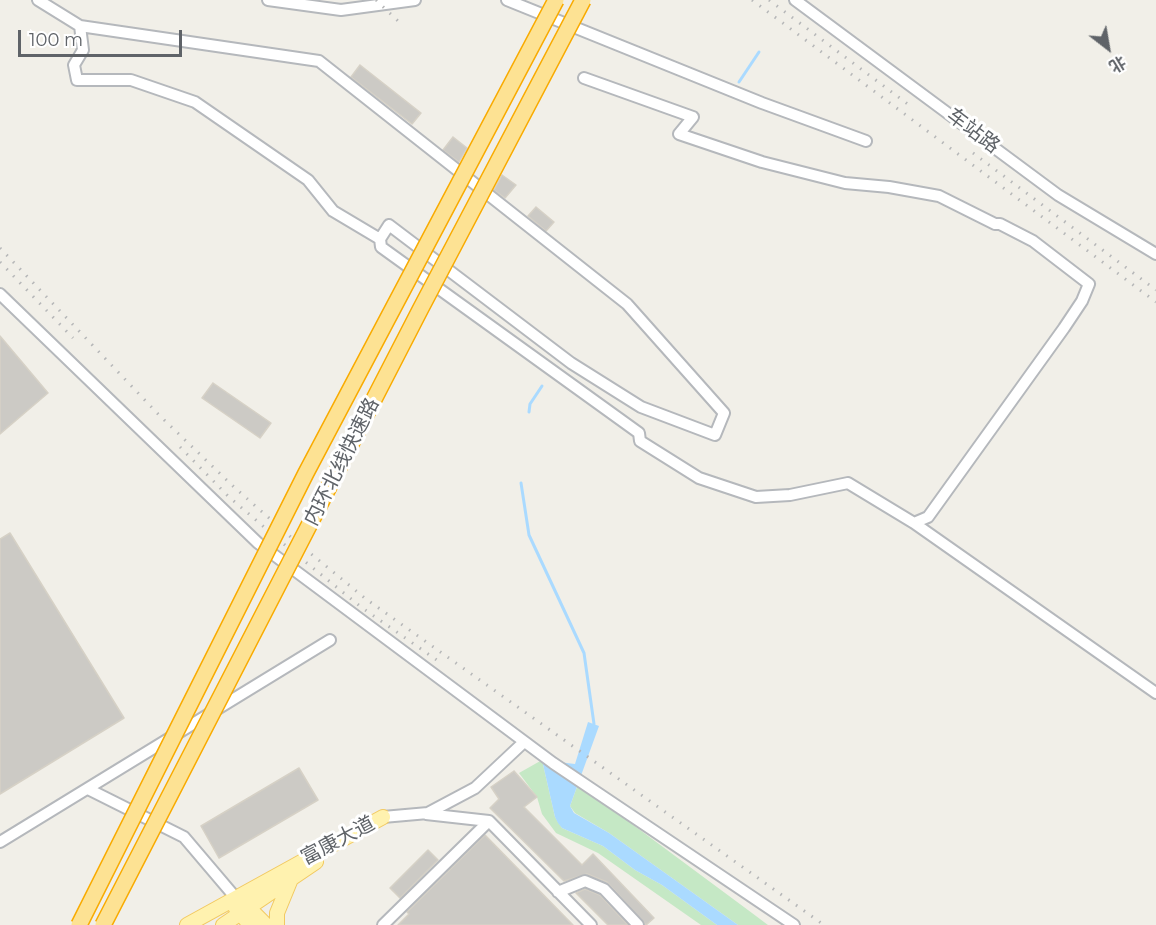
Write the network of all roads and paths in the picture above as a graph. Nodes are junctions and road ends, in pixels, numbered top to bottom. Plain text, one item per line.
1 (38, 0) edge
2 (268, 0) edge
3 (415, 0) edge
4 (507, 0) edge
5 (556, 0) edge
6 (583, 0) edge
7 (795, 0) edge
8 (80, 26) junction
9 (584, 78) dead end
10 (866, 141) dead end
11 (380, 240) junction
12 (1156, 254) edge
13 (0, 294) edge
14 (914, 523) junction
15 (330, 640) dead end
16 (1156, 693) edge
17 (524, 742) junction
18 (88, 789) junction
19 (420, 814) junction
20 (383, 817) junction
21 (489, 821) junction
22 (0, 842) edge
23 (292, 879) junction
24 (558, 892) junction
25 (235, 897) junction
26 (244, 911) junction
27 (79, 925) edge
28 (103, 925) edge
29 (187, 925) edge
30 (223, 925) edge
31 (250, 925) edge
32 (266, 925) edge
33 (277, 925) edge
34 (383, 925) edge
35 (591, 925) edge
36 (638, 925) edge
37 (794, 925) edge

1 - 8 street
2 - 3 street
4 - 10 street
5 - 27 highway, 内环北线快速路, bridge
6 - 28 highway, 内环北线快速路, bridge
7 - 12 street, 车站路
8 - 11 street
8 - 11 street
9 - 14 street
11 - 14 street
13 - 17 street
14 - 16 street
15 - 18 street
17 - 19 street
17 - 37 street
18 - 22 street
18 - 25 street
19 - 20 street
19 - 21 street
20 - 23 main road, 富康大道
20 - 25 main road, 富康大道
21 - 24 street
21 - 34 street
23 - 26 main road, 富康大道
23 - 33 main road
24 - 35 street
24 - 36 street
25 - 26 main road
25 - 29 main road, 富康大道
26 - 30 main road, 富康大道
26 - 31 main road
26 - 32 main road

